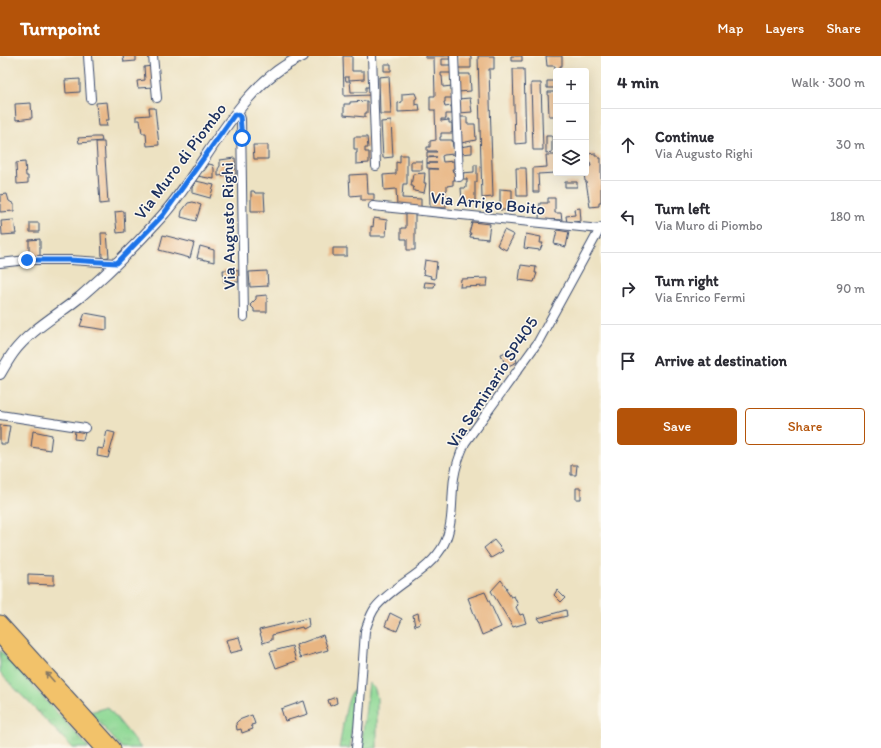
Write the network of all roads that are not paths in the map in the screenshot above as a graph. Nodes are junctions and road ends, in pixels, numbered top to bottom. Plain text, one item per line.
1 (88, 56) edge
2 (153, 56) edge
3 (303, 56) edge
4 (372, 56) edge
5 (454, 56) edge
6 (157, 98) dead end
7 (91, 99) dead end
8 (235, 114) junction
9 (376, 166) dead end
10 (459, 177) dead end
11 (373, 206) dead end
12 (600, 228) edge
13 (0, 263) edge
14 (117, 263) junction
15 (244, 317) dead end
16 (0, 374) edge
17 (0, 415) edge
18 (85, 428) dead end
19 (0, 622) edge
20 (0, 637) edge
21 (101, 748) edge
22 (114, 748) edge
23 (356, 748) edge

1 - 7 street
2 - 6 street
3 - 8 street, Via Muro di Piombo
4 - 9 street
5 - 10 street
8 - 14 street, Via Muro di Piombo
8 - 15 street, Via Augusto Righi
11 - 12 street, Via Arrigo Boito
12 - 23 street, Via Seminario SP405
13 - 14 street
14 - 16 street, Via Muro di Piombo
17 - 18 street
22 -> 19 highway
20 - 21 highway

